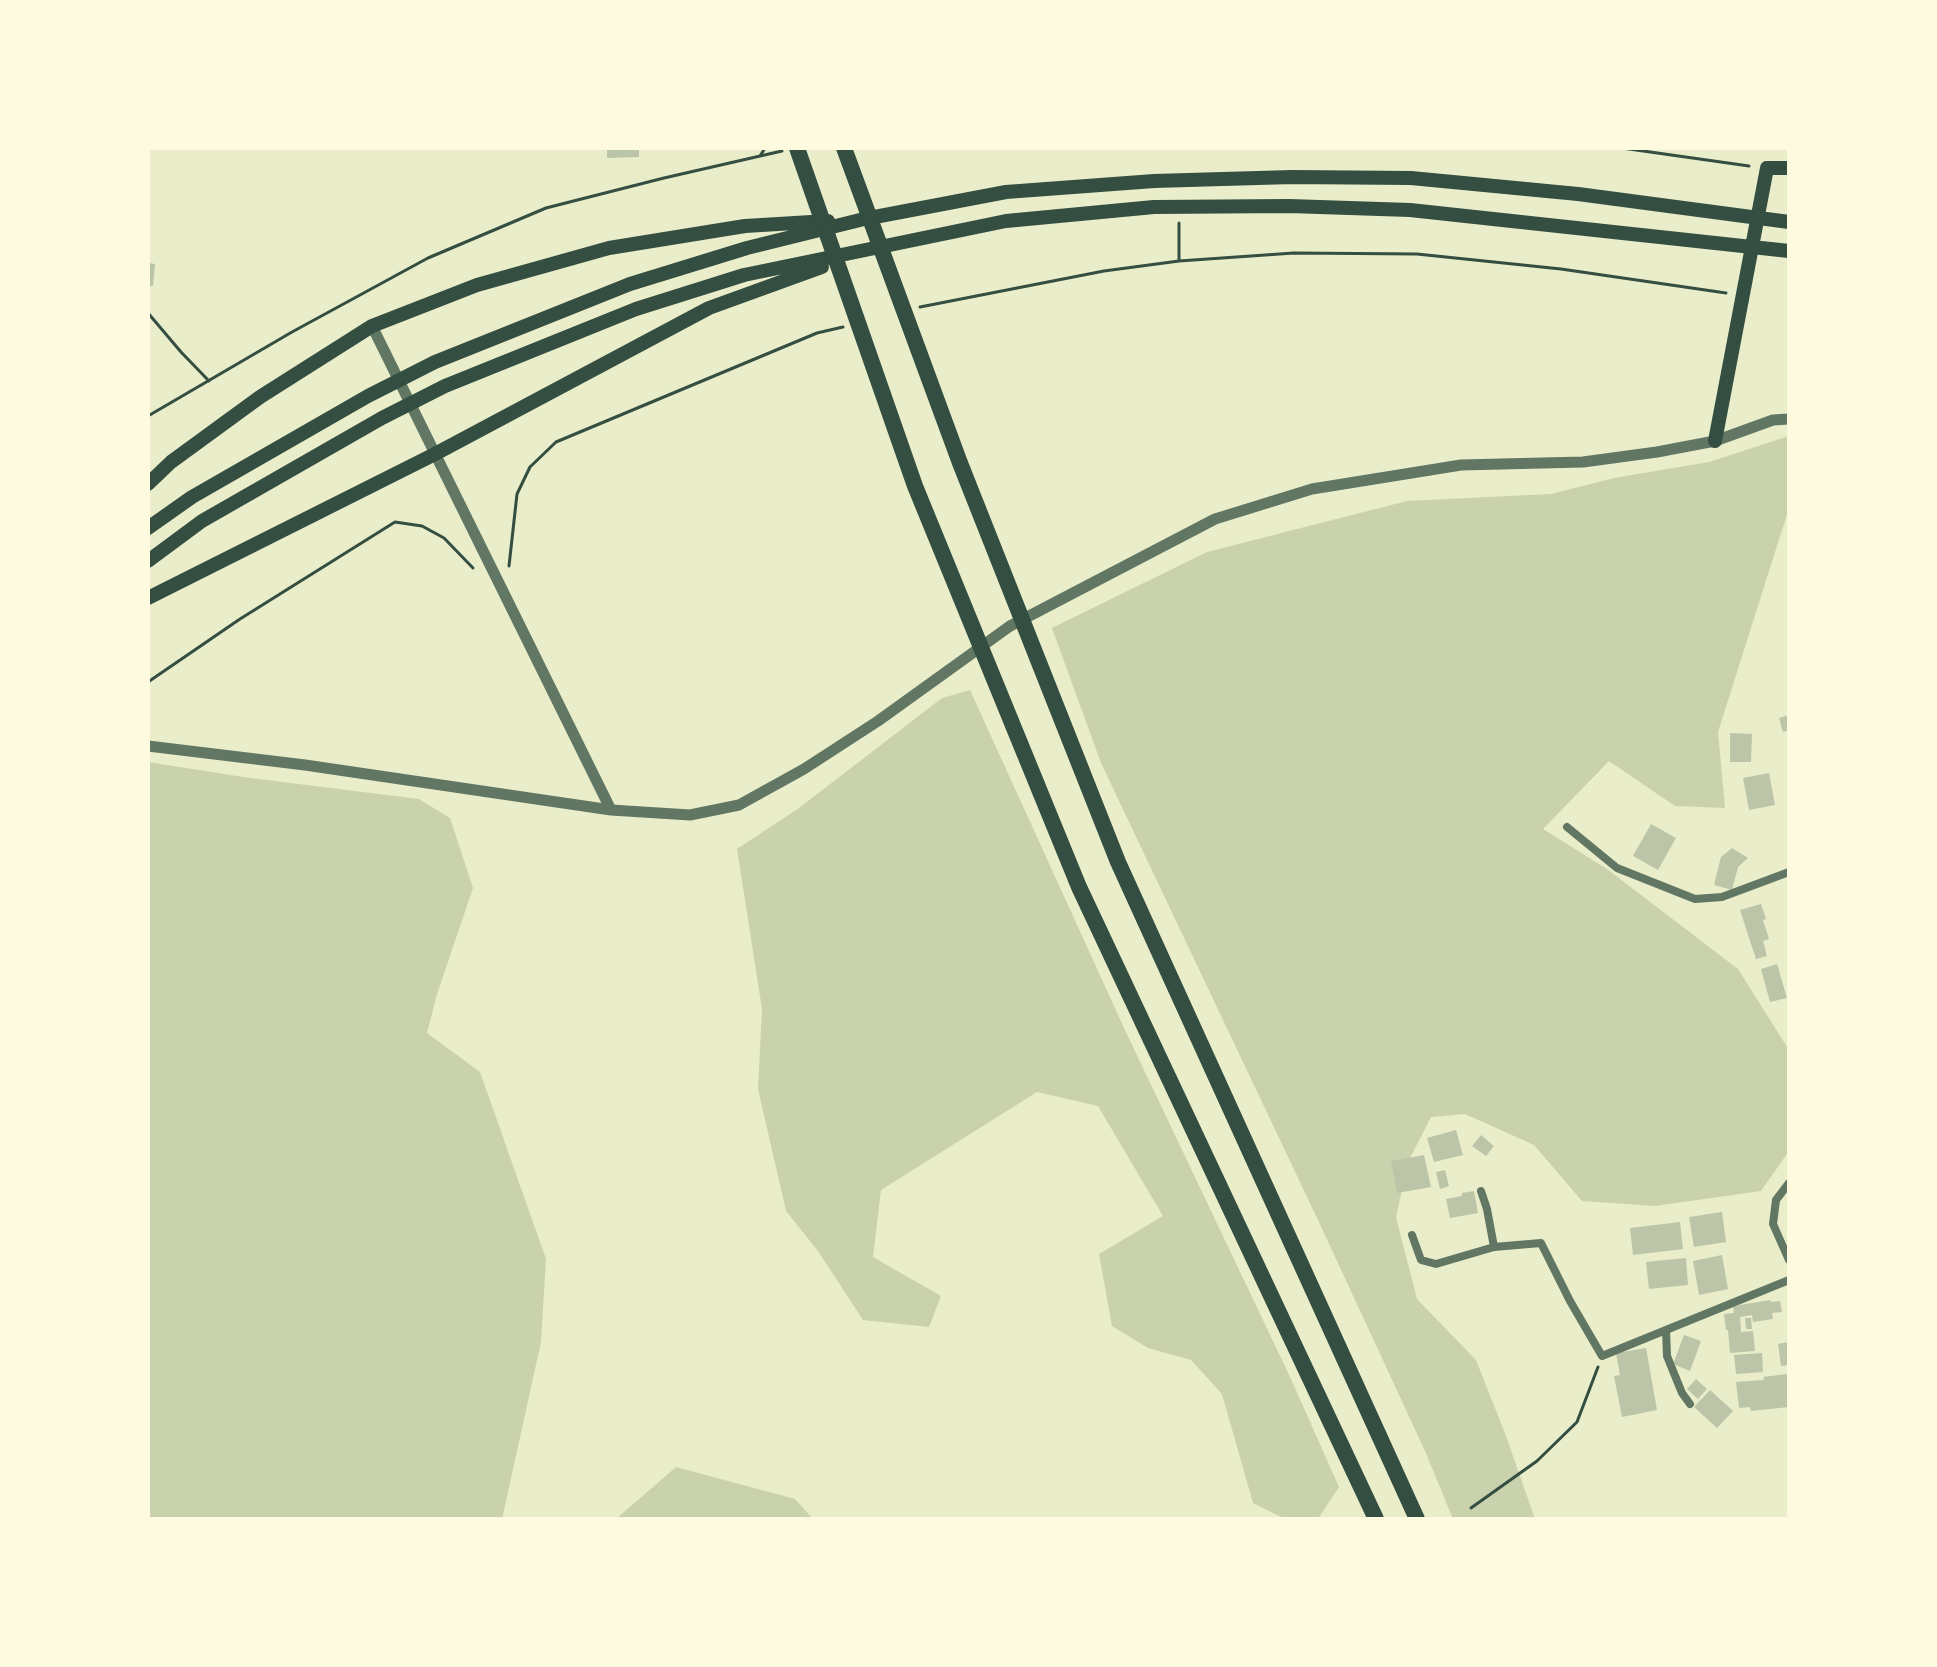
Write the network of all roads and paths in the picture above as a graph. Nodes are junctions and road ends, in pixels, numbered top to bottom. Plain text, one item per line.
1 (765, 148) edge
2 (844, 148) edge
3 (1622, 148) edge
4 (790, 149) edge
5 (760, 156) junction
6 (1778, 168) edge
7 (864, 219) junction
8 (1783, 222) edge
9 (1179, 223) dead end
10 (868, 251) junction
11 (1789, 251) edge
12 (1179, 261) dead end
13 (148, 313) edge
14 (372, 326) junction
15 (209, 381) junction
16 (148, 416) edge
17 (1789, 419) edge
18 (1715, 441) junction
19 (435, 454) junction
20 (148, 484) edge
21 (148, 528) edge
22 (148, 561) edge
23 (148, 598) edge
24 (148, 746) edge
25 (611, 810) junction
26 (1567, 827) dead end
27 (1789, 872) edge
28 (1789, 1183) edge
29 (1481, 1191) dead end
30 (1412, 1235) dead end
31 (1494, 1247) junction
32 (1789, 1260) edge
33 (1789, 1280) edge
34 (1666, 1330) junction
35 (1602, 1356) junction
36 (1690, 1404) dead end
37 (1471, 1508) dead end
38 (1376, 1519) edge
39 (1417, 1519) edge

1 - 5 path
2 - 39 highway
3 - 6 path
4 - 5 path
4 - 38 highway
5 - 15 path
6 - 18 highway
7 - 8 highway
7 - 14 highway
7 - 21 highway
9 - 12 path
10 - 11 highway
10 - 19 highway
10 - 22 highway
13 - 15 path
14 - 19 street
14 - 20 highway
15 - 16 path
17 - 18 street
18 - 25 street
19 - 23 highway
19 - 25 street
24 - 25 street
26 - 27 street
28 - 32 street
29 - 31 street
30 - 31 street
31 - 35 street
33 - 34 street
34 - 35 street
34 - 36 street
35 - 37 path

